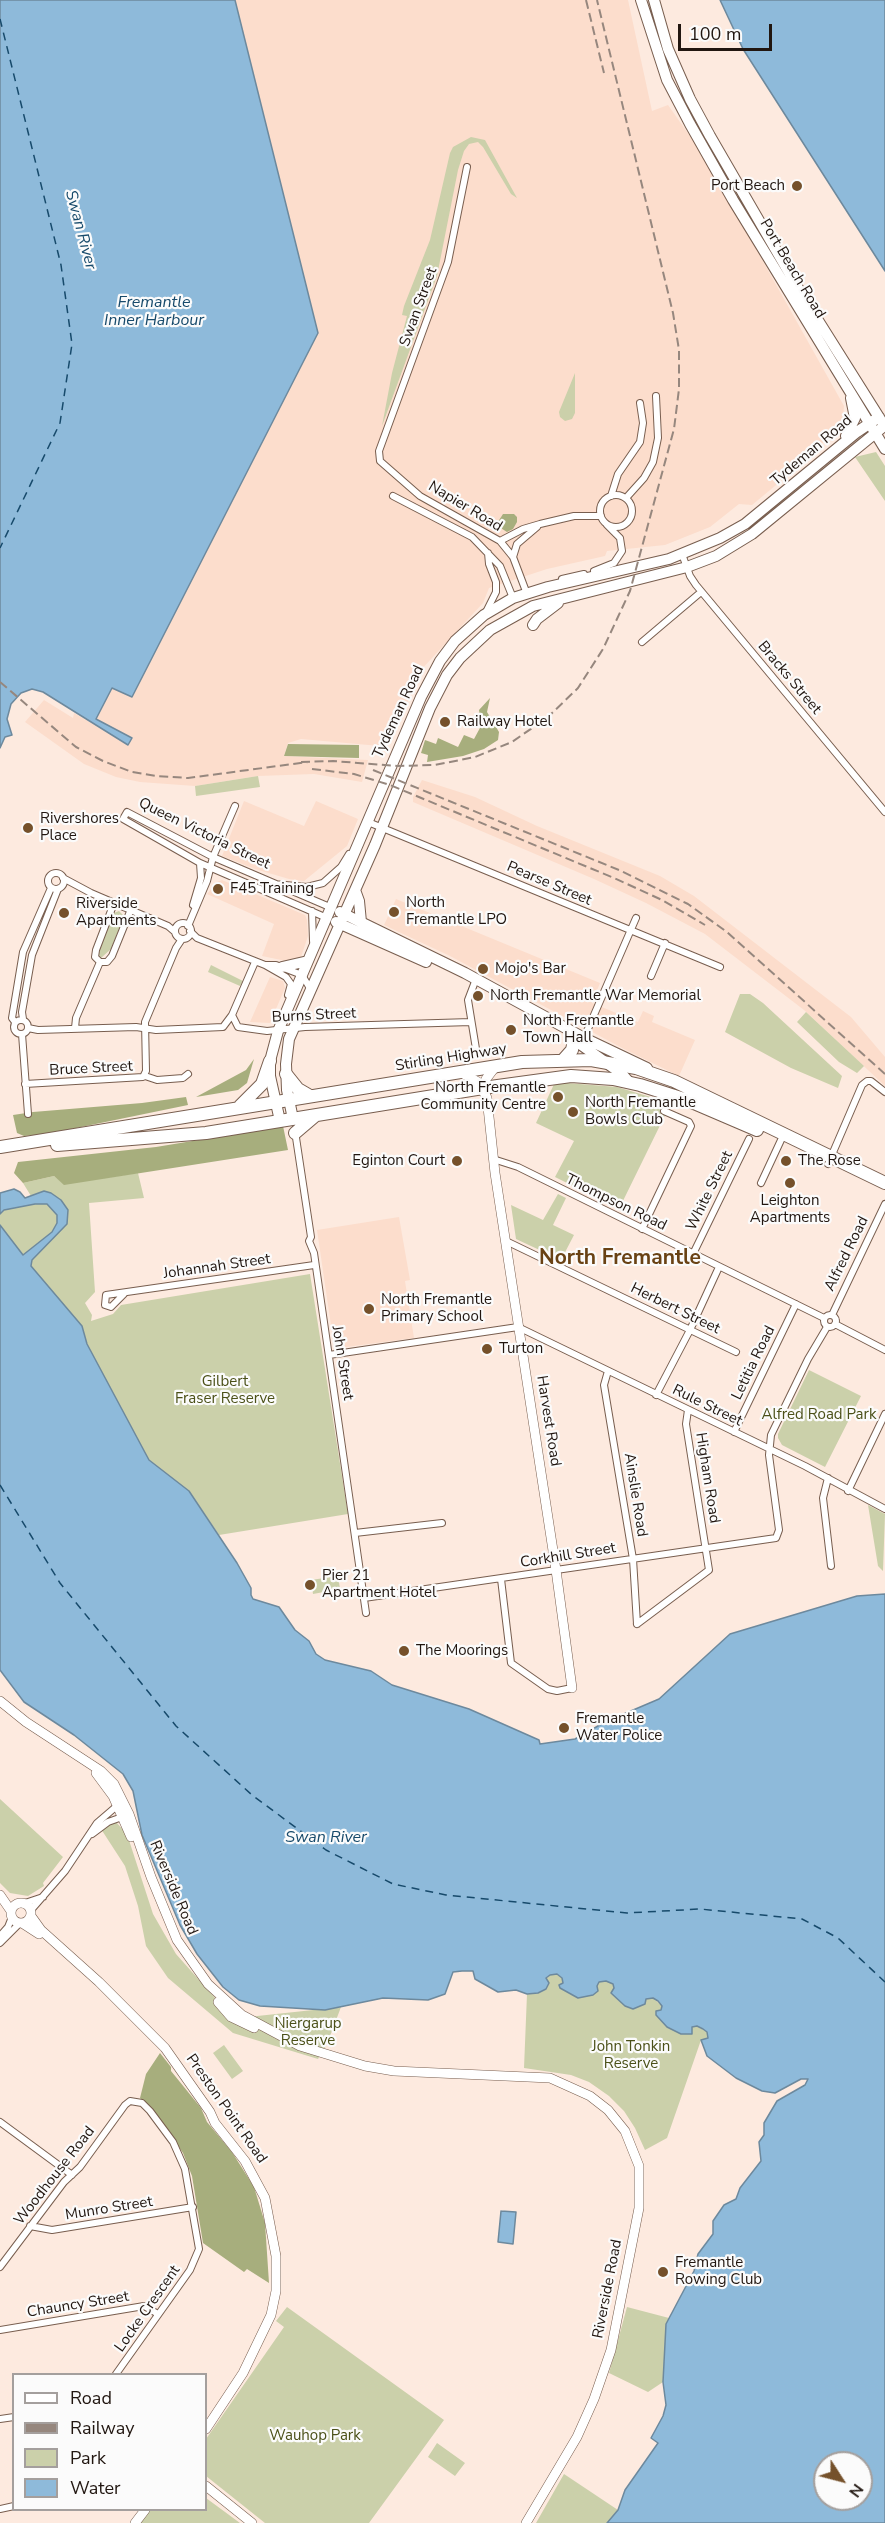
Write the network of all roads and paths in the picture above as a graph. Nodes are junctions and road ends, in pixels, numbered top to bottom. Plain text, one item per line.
1 (641, 0) edge
2 (654, 0) edge
3 (467, 167) dead end
4 (849, 392) junction
5 (656, 396) dead end
6 (640, 403) dead end
7 (879, 425) edge
8 (843, 445) junction
9 (885, 449) edge
10 (379, 451) joint
11 (393, 496) dead end
12 (420, 496) junction
13 (611, 496) junction
14 (626, 498) junction
15 (415, 506) junction
16 (601, 516) junction
17 (540, 524) junction
18 (607, 525) junction
19 (500, 541) junction
20 (488, 553) junction
21 (682, 554) junction
22 (513, 557) junction
23 (687, 567) junction
24 (548, 587) junction
25 (701, 592) junction
26 (526, 594) junction
27 (513, 598) junction
28 (566, 598) junction
29 (484, 615) junction
30 (533, 625) dead end
31 (642, 642) dead end
32 (467, 650) junction
33 (235, 806) dead end
34 (885, 812) edge
35 (368, 822) junction
36 (382, 827) junction
37 (213, 857) junction
38 (200, 863) junction
39 (211, 868) junction
40 (63, 878) junction
41 (274, 884) junction
42 (76, 886) junction
43 (56, 888) junction
44 (355, 891) junction
45 (114, 903) junction
46 (131, 909) junction
47 (312, 911) junction
48 (330, 913) junction
49 (636, 918) dead end
50 (343, 919) junction
51 (361, 922) junction
52 (631, 929) junction
53 (182, 932) junction
54 (665, 943) junction
55 (311, 956) junction
56 (100, 962) junction
57 (255, 962) junction
58 (265, 966) junction
59 (282, 967) junction
60 (720, 968) dead end
61 (302, 975) junction
62 (651, 976) dead end
63 (475, 981) junction
64 (311, 991) junction
65 (232, 1015) junction
66 (283, 1018) junction
67 (23, 1019) junction
68 (15, 1022) junction
69 (471, 1022) junction
70 (28, 1028) junction
71 (75, 1028) junction
72 (145, 1028) junction
73 (294, 1028) junction
74 (278, 1031) junction
75 (22, 1034) junction
76 (580, 1041) junction
77 (477, 1055) dead end
78 (564, 1059) junction
79 (270, 1061) junction
80 (604, 1061) junction
81 (496, 1066) junction
82 (460, 1072) junction
83 (188, 1074) dead end
84 (286, 1074) junction
85 (145, 1076) junction
86 (662, 1077) junction
87 (629, 1082) junction
88 (25, 1084) junction
89 (483, 1088) junction
90 (885, 1092) edge
91 (310, 1096) junction
92 (289, 1100) junction
93 (275, 1102) junction
94 (239, 1107) junction
95 (664, 1111) dead end
96 (28, 1114) dead end
97 (316, 1115) junction
98 (286, 1120) junction
99 (295, 1133) junction
100 (749, 1138) dead end
101 (781, 1140) junction
102 (0, 1147) edge
103 (20, 1147) junction
104 (0, 1154) edge
105 (493, 1159) junction
106 (830, 1160) junction
107 (761, 1183) dead end
108 (885, 1183) edge
109 (885, 1192) edge
110 (885, 1204) edge
111 (642, 1229) junction
112 (506, 1241) junction
113 (693, 1254) junction
114 (314, 1265) junction
115 (719, 1267) junction
116 (124, 1294) dead end
117 (796, 1304) junction
118 (832, 1315) junction
119 (824, 1318) junction
120 (835, 1324) junction
121 (518, 1327) junction
122 (827, 1327) junction
123 (690, 1330) junction
124 (885, 1350) edge
125 (736, 1352) dead end
126 (329, 1355) junction
127 (608, 1371) junction
128 (656, 1395) junction
129 (688, 1410) junction
130 (885, 1414) edge
131 (734, 1432) junction
132 (769, 1449) junction
133 (828, 1478) junction
134 (849, 1491) junction
135 (885, 1509) edge
136 (442, 1523) dead end
137 (355, 1533) junction
138 (705, 1549) junction
139 (633, 1559) junction
140 (831, 1566) dead end
141 (556, 1570) junction
142 (501, 1579) junction
143 (364, 1598) junction
144 (366, 1613) dead end
145 (636, 1624) joint
146 (572, 1689) joint
147 (0, 1701) edge
148 (0, 1706) edge
149 (121, 1804) junction
150 (126, 1816) junction
151 (89, 1836) junction
152 (0, 1895) edge
153 (21, 1910) junction
154 (21, 1923) junction
155 (0, 1936) edge
156 (0, 1943) edge
157 (130, 2102) joint
158 (0, 2122) edge
159 (72, 2175) junction
160 (192, 2207) junction
161 (30, 2226) junction
162 (0, 2267) edge
163 (158, 2314) junction
164 (0, 2330) edge
165 (117, 2373) edge
166 (207, 2419) edge
167 (207, 2427) edge
168 (207, 2487) edge
169 (207, 2493) edge
170 (137, 2511) edge
171 (144, 2511) edge
172 (240, 2514) junction
173 (128, 2523) edge
174 (135, 2523) edge
175 (252, 2523) edge
176 (526, 2523) edge

1 - 4 main road, Port Beach Road
2 - 7 main road, Port Beach Road
3 - 10 street, Swan Street
4 - 7 main road, Port Beach Road
4 - 8 main road
5 - 14 street
6 - 13 street
7 - 8 main road, Tydeman Road
7 - 9 main road, Port Beach Road
7 - 23 main road, Tydeman Road
8 - 21 main road, Tydeman Road
10 - 12 street, Napier Road
11 - 15 street, Napier Road
12 - 15 street
12 - 19 street, Napier Road
13 - 14 street
13 - 16 street
14 - 18 street
15 - 20 street, Napier Road
16 - 17 street
16 - 18 street
17 - 19 street
17 - 22 street
18 - 24 street
19 - 22 street, Napier Road
20 - 27 street, Napier Road
20 - 29 street, Napier Road
21 - 23 street, Bracks Street
21 - 24 main road, Tydeman Road
22 - 26 street, Napier Road
23 - 25 street, Bracks Street
23 - 28 main road, Tydeman Road
24 - 26 main road, Tydeman Road
25 - 31 street
25 - 34 street, Bracks Street
26 - 27 main road, Tydeman Road
27 - 29 main road, Tydeman Road
27 - 32 main road
28 - 30 main road
28 - 32 main road, Tydeman Road
29 - 35 main road, Tydeman Road
32 - 36 main road, Tydeman Road
33 - 37 street
35 - 36 street, Pearse Street
35 - 41 street
35 - 48 main road, Tydeman Road
36 - 44 main road, Tydeman Road
36 - 52 street, Pearse Street
37 - 38 street, Queen Victoria Street
37 - 39 street
37 - 41 street, Queen Victoria Street
38 - 39 street, Queen Victoria Street
38 - 53 street
39 - 47 street, Queen Victoria Street
39 - 53 street
40 - 42 street
40 - 43 street
40 - 43 street
41 - 48 street, Queen Victoria Street
42 - 43 street
42 - 45 street
43 - 67 street
43 - 68 street
44 - 50 main road, Tydeman Road
44 - 51 main road
45 - 46 street
45 - 56 street
46 - 53 street
46 - 56 street
47 - 48 street, Queen Victoria Street
47 - 55 street
48 - 50 main road, Queen Victoria Street
48 - 55 main road, Tydeman Road
49 - 52 street
50 - 51 main road, Queen Victoria Street
50 - 63 main road, Queen Victoria Street
50 - 64 main road, Tydeman Road
51 - 63 main road, Queen Victoria Street
52 - 54 street, Pearse Street
52 - 76 street
53 - 57 street
53 - 72 street
54 - 60 street, Pearse Street
54 - 62 street
55 - 59 main road
55 - 61 main road, Tydeman Road
56 - 71 street
57 - 58 street
57 - 65 street
58 - 59 street
58 - 66 street
59 - 61 street
61 - 64 street
61 - 66 main road, Tydeman Road
63 - 69 street
63 - 76 main road, Queen Victoria Street
64 - 73 main road, Tydeman Road
65 - 72 street
65 - 74 street, Burns Street
66 - 74 main road, Tydeman Road
67 - 68 street
67 - 70 street
68 - 75 street
69 - 73 street, Burns Street
69 - 77 street
70 - 71 street
70 - 75 street
71 - 72 street
72 - 85 street, Bruce Street
73 - 74 street, Burns Street
73 - 84 main road, Tydeman Road
74 - 79 main road, Tydeman Road
75 - 88 street
76 - 78 highway
76 - 80 main road, Queen Victoria Street
76 - 86 main road, Queen Victoria Street
78 - 80 highway, Stirling Highway
78 - 81 highway, Stirling Highway
79 - 93 main road, Tydeman Road
79 - 94 highway
80 - 86 highway, Stirling Highway
80 - 87 main road, Queen Victoria Street
81 - 82 highway, Stirling Highway
81 - 89 street
82 - 89 street
82 - 91 highway, Stirling Highway
83 - 85 street
84 - 91 highway
84 - 92 main road, Tydeman Road
85 - 88 street, Bruce Street
86 - 106 highway, Stirling Highway
87 - 89 highway, Stirling Highway
87 - 101 highway, Stirling Highway
88 - 96 street
89 - 97 highway, Stirling Highway
89 - 105 street, Harvest Road
90 - 106 street
91 - 92 highway, Stirling Highway
92 - 93 highway, Stirling Highway
92 - 98 main road, Tydeman Road
93 - 94 highway, Stirling Highway
93 - 98 main road, Tydeman Road
94 - 103 highway, Stirling Highway
95 - 111 street
97 - 98 highway, Stirling Highway
97 - 99 highway
98 - 99 street, John Street
98 - 103 highway, Stirling Highway
99 - 114 street, John Street
100 - 113 street, White Street
101 - 106 highway, Stirling Highway
101 - 107 street
102 - 103 highway, Stirling Highway
103 - 104 highway, Stirling Highway
105 - 111 street, Thompson Road
105 - 112 street, Harvest Road
106 - 108 highway, Stirling Highway
106 - 109 highway, Stirling Highway
110 - 118 street, Alfred Road
111 - 113 street, Thompson Road
112 - 121 street, Harvest Road
112 - 123 street, Herbert Street
113 - 115 street, Thompson Road
114 - 116 street, Johannah Street
114 - 126 street, John Street
115 - 117 street, Thompson Road
115 - 123 street
117 - 119 street, Thompson Road
117 - 131 street, Letitia Road
118 - 119 street
118 - 120 street
119 - 122 street
120 - 122 street
120 - 124 street
121 - 126 street
121 - 127 street, Rule Street
121 - 141 street, Harvest Road
122 - 132 street
123 - 125 street, Herbert Street
123 - 128 street
126 - 137 street, John Street
127 - 128 street, Rule Street
127 - 139 street, Ainslie Road
128 - 129 street, Rule Street
129 - 131 street, Rule Street
129 - 138 street, Higham Road
130 - 134 street
131 - 132 street, Rule Street
132 - 133 street, Rule Street
132 - 138 street, Corkhill Street
133 - 134 street, Rule Street
133 - 140 street
134 - 135 street, Rule Street
136 - 137 street
137 - 143 street, John Street
138 - 139 street, Corkhill Street
138 - 145 street, Higham Road
139 - 141 street, Corkhill Street
139 - 145 street, Ainslie Road
141 - 142 street, Corkhill Street
141 - 146 street, Harvest Road
142 - 143 street, Corkhill Street
142 - 146 street
143 - 144 street, John Street
147 - 149 street, Riverside Road
148 - 149 street, Riverside Road
149 - 150 street, Riverside Road
149 - 151 street
150 - 151 street
150 - 176 street, Riverside Road
151 - 153 street
152 - 153 street, Preston Point Road
153 - 154 street, Preston Point Road
153 - 155 street
153 - 167 street, Preston Point Road
154 - 156 street
154 - 166 street, Preston Point Road
157 - 159 street, Woodhouse Road
157 - 160 street, Locke Crescent
158 - 159 street
159 - 161 street, Woodhouse Road
160 - 161 street, Munro Street
160 - 163 street, Locke Crescent
161 - 162 street, Woodhouse Road
163 - 164 street, Chauncy Street
163 - 165 street, Locke Crescent
168 - 172 street
169 - 172 street
170 - 173 street
171 - 174 street
172 - 175 street

